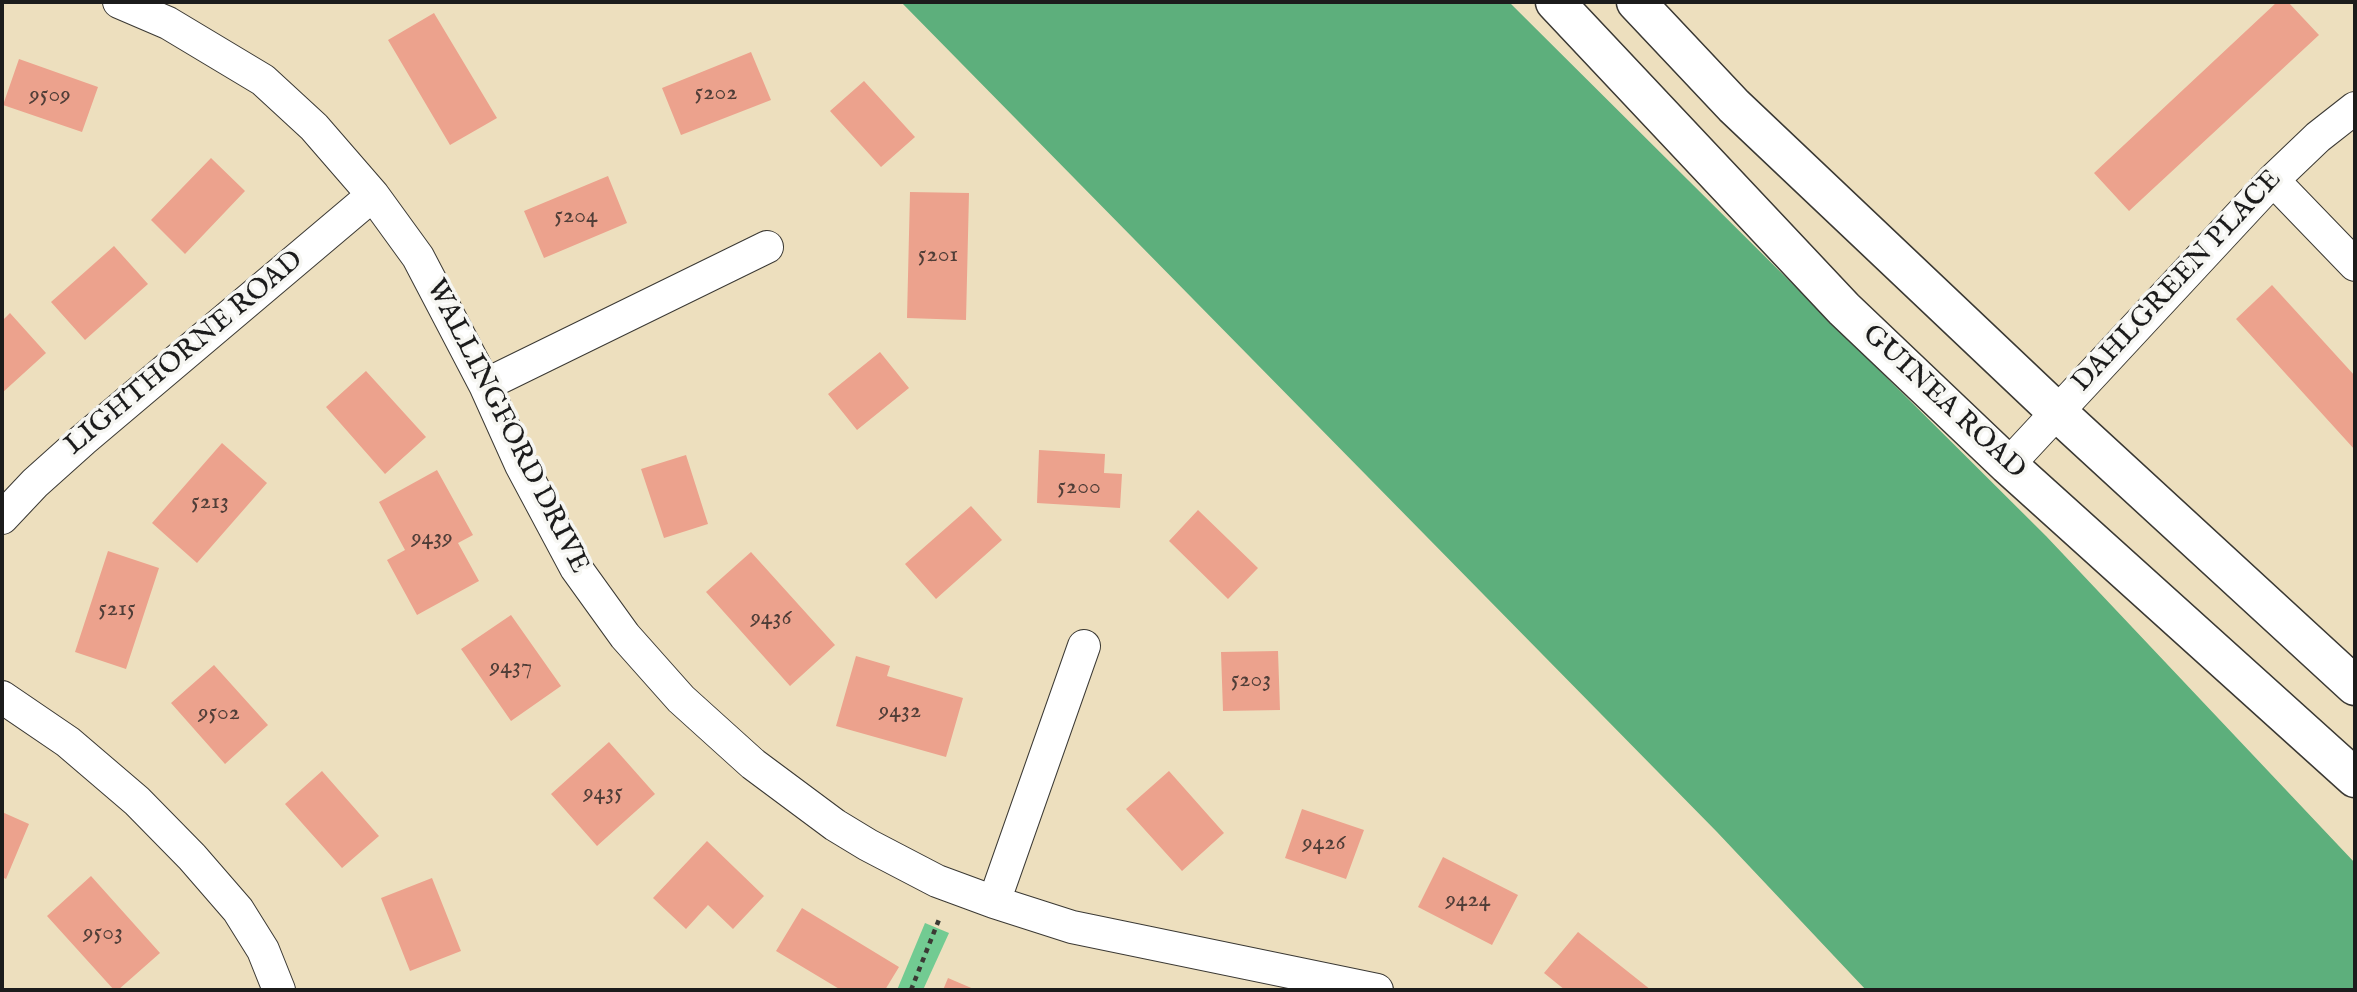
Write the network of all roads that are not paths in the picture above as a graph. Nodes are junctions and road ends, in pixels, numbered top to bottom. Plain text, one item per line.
1 (119, 2) edge
2 (1555, 2) edge
3 (1636, 2) edge
4 (2355, 108) edge
5 (2273, 180) junction
6 (373, 195) junction
7 (767, 247) dead end
8 (2355, 265) edge
9 (485, 385) junction
10 (2056, 411) junction
11 (2008, 465) junction
12 (2, 518) edge
13 (1084, 646) dead end
14 (2355, 686) edge
15 (2, 696) edge
16 (2355, 778) edge
17 (994, 902) junction
18 (1287, 981) edge
19 (278, 990) edge
20 (1377, 990) edge

1 - 6 street, WALLINGFORD DRIVE
2 - 11 main road, GUINEA ROAD
3 - 10 main road
4 - 5 street, DAHLGREEN PLACE
5 - 8 street
5 - 10 street, DAHLGREEN PLACE
6 - 9 street, WALLINGFORD DRIVE
6 - 12 street, LIGHTHORNE ROAD
7 - 9 street
9 - 17 street, WALLINGFORD DRIVE
10 - 11 street, DAHLGREEN PLACE
10 - 14 main road
11 - 16 main road, GUINEA ROAD
13 - 17 street
15 - 19 street
17 - 18 street, WALLINGFORD DRIVE
18 - 20 street, WALLINGFORD DRIVE

